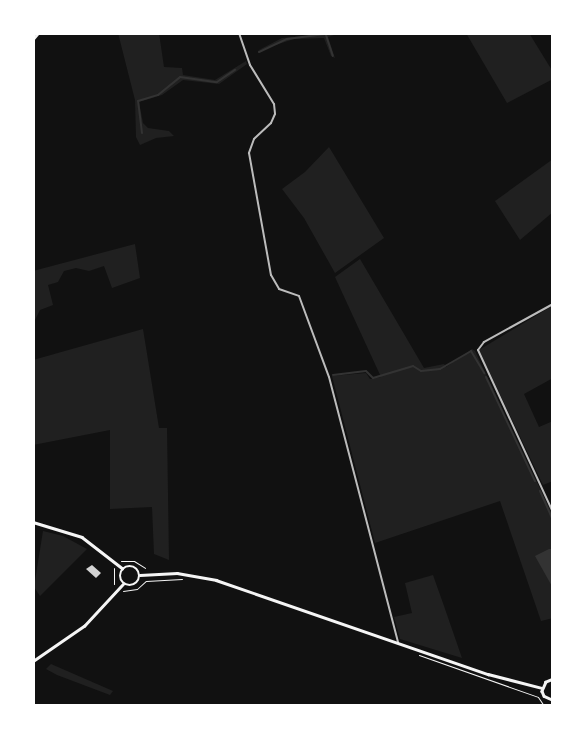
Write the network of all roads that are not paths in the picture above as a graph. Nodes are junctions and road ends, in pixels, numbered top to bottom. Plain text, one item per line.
1 (38, 33) edge
2 (239, 33) edge
3 (33, 39) edge
4 (553, 304) edge
5 (553, 512) edge
6 (33, 522) edge
7 (122, 568) junction
8 (140, 575) junction
9 (123, 584) junction
10 (398, 643) junction
11 (33, 662) edge
12 (553, 679) edge
13 (542, 688) junction
14 (551, 700) edge
15 (549, 706) edge

1 - 3 main road
2 - 10 street
4 - 5 street
6 - 7 main road
7 - 8 main road
7 - 9 main road
8 - 9 main road
8 - 10 main road
9 - 11 main road
10 - 13 main road
12 - 13 main road
13 - 14 main road
14 - 15 street

